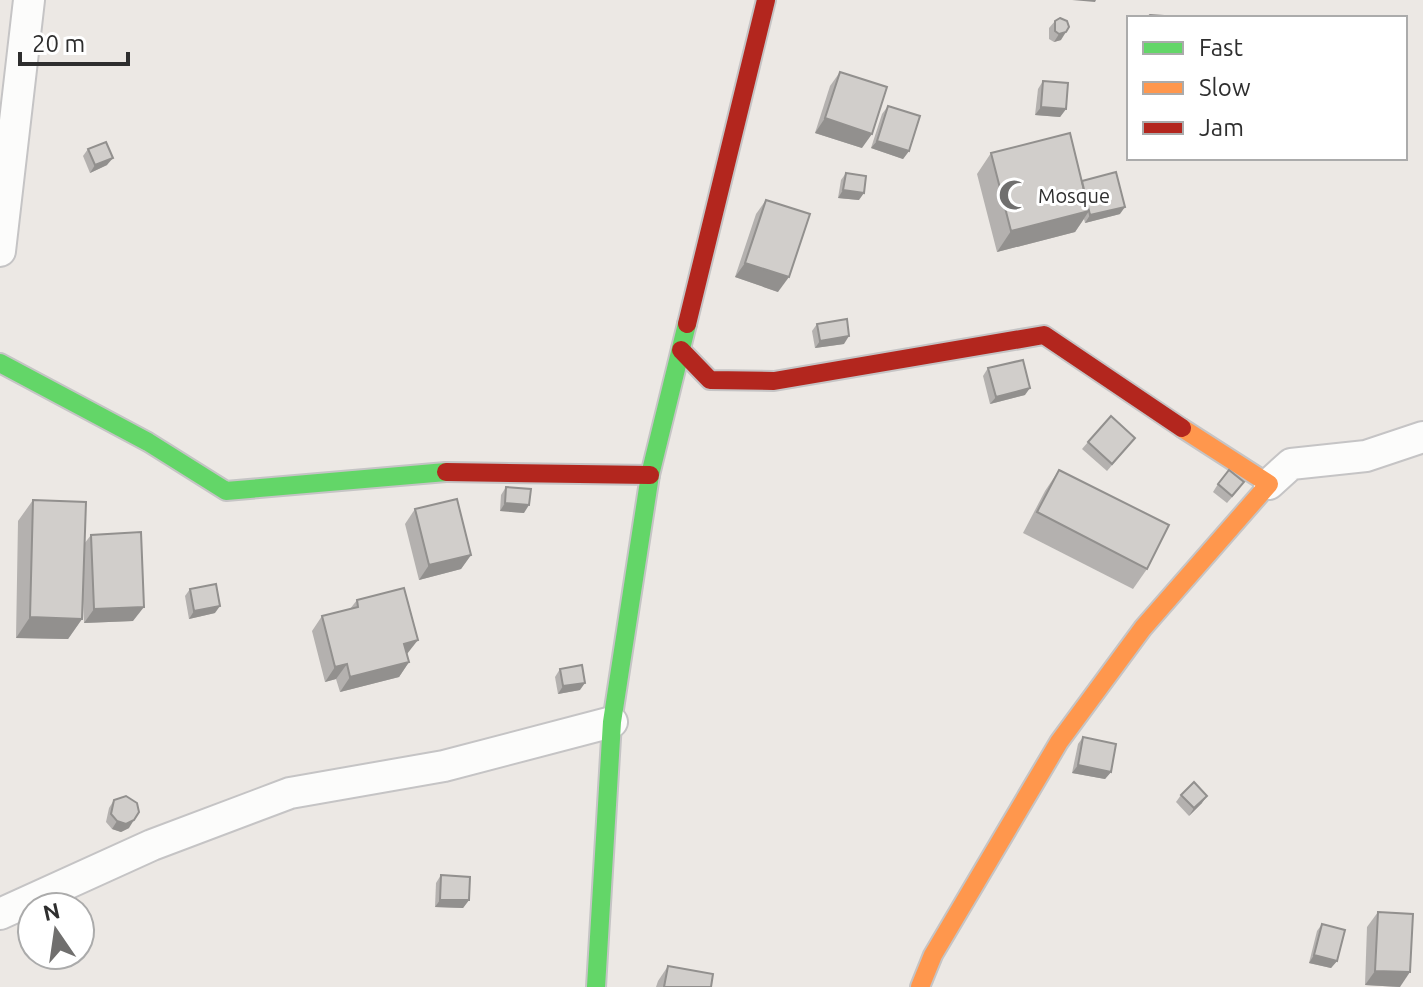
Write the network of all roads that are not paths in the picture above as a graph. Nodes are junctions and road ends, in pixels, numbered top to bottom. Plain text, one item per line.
1 (29, 0) edge
2 (766, 0) edge
3 (0, 251) edge
4 (681, 350) junction
5 (0, 363) edge
6 (1423, 437) edge
7 (650, 475) junction
8 (1269, 484) junction
9 (612, 722) junction
10 (0, 914) edge
11 (596, 987) edge
12 (920, 987) edge

1 - 3 street
2 - 4 street
4 - 7 street
4 - 8 street
5 - 7 street
6 - 8 street
7 - 9 street
8 - 12 street
9 - 10 street
9 - 11 street

